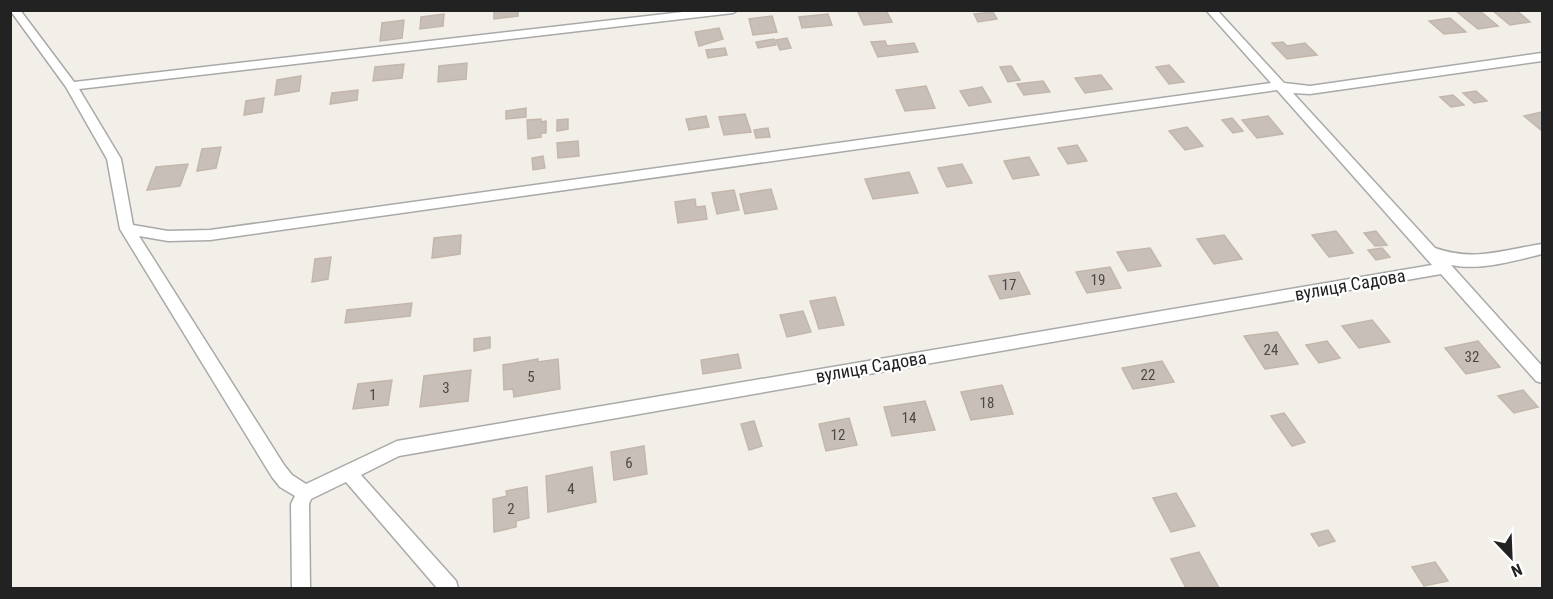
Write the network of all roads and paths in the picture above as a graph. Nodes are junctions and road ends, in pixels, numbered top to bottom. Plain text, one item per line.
1 (14, 10) edge
2 (616, 10) edge
3 (733, 10) edge
4 (1211, 10) edge
5 (618, 24) junction
6 (1542, 57) edge
7 (71, 86) junction
8 (1280, 86) junction
9 (126, 229) junction
10 (1542, 249) edge
11 (1428, 250) junction
12 (1445, 268) junction
13 (1542, 376) edge
14 (348, 472) junction
15 (305, 493) junction
16 (301, 588) edge
17 (449, 588) edge

1 - 7 street
2 - 5 street
3 - 5 street
4 - 8 street
5 - 7 street
6 - 8 street
7 - 9 street
8 - 9 street
8 - 11 street
9 - 15 street
10 - 11 street
11 - 12 street
12 - 13 street
12 - 14 street, вулиця Садова
14 - 15 street, вулиця Садова
14 - 17 street
15 - 16 street

